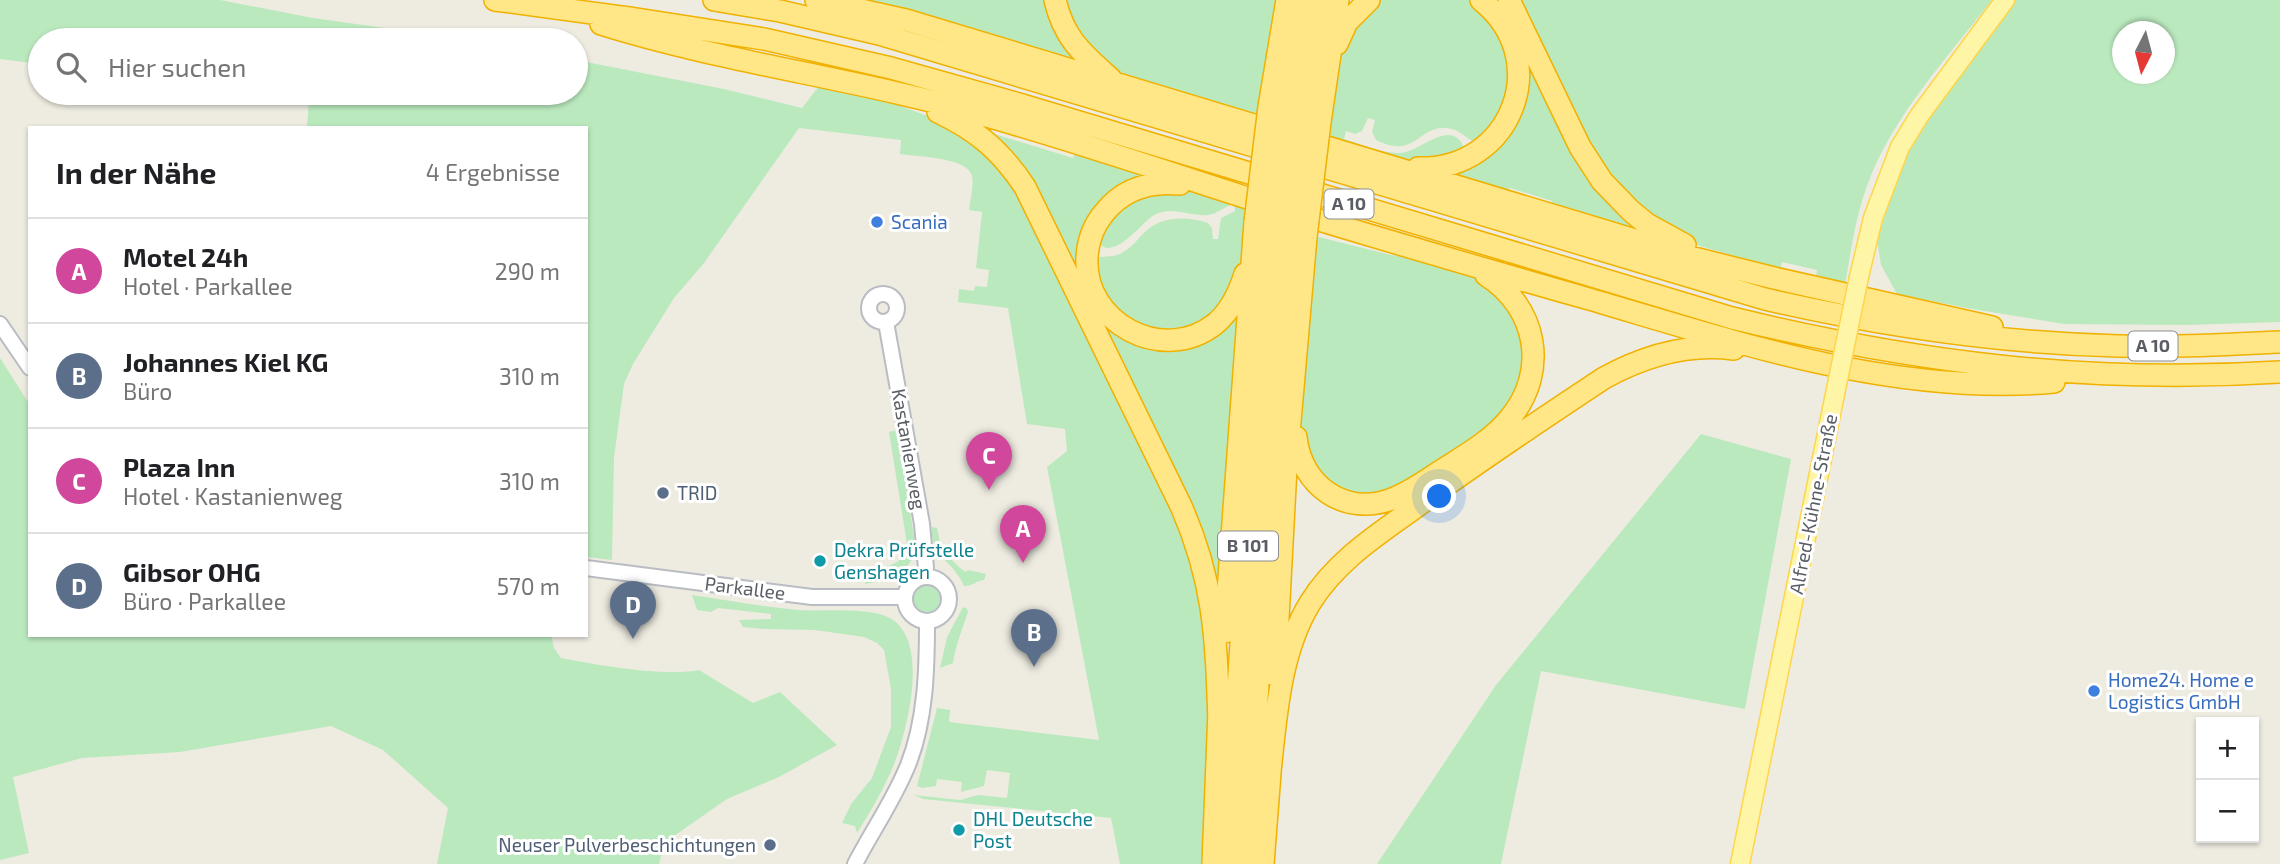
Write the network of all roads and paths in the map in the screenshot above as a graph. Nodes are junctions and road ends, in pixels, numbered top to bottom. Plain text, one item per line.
1 (495, 0) edge
2 (715, 0) edge
3 (816, 0) edge
4 (1055, 0) edge
5 (1287, 0) edge
6 (1306, 0) edge
7 (1321, 0) edge
8 (1481, 0) edge
9 (1509, 0) edge
10 (2005, 0) edge
11 (1355, 4) edge
12 (564, 10) junction
13 (1115, 83) junction
14 (892, 92) junction
15 (1294, 115) junction
16 (1324, 145) junction
17 (1267, 204) junction
18 (1280, 230) junction
19 (1253, 246) junction
20 (1446, 258) junction
21 (1727, 267) junction
22 (886, 322) dead end
23 (0, 324) edge
24 (2045, 342) junction
25 (2280, 342) edge
26 (1799, 358) junction
27 (28, 365) edge
28 (2280, 372) edge
29 (2139, 375) junction
30 (1293, 387) junction
31 (588, 568) edge
32 (925, 576) junction
33 (905, 597) junction
34 (927, 621) junction
35 (1219, 721) junction
36 (1270, 772) junction
37 (855, 864) edge
38 (1213, 864) edge
39 (1227, 864) edge
40 (1248, 864) edge
41 (1263, 864) edge
42 (1740, 864) edge

1 - 12 highway, A 10
2 - 24 highway, A 10
3 - 13 highway
4 - 13 highway
5 - 15 highway, B 101
6 - 15 highway, B 101
7 - 15 highway, B 101
8 - 16 highway
9 - 21 highway
10 - 42 main road, Alfred-Kühne-Straße, bridge
11 - 15 highway, B 101
12 - 14 highway
12 - 29 highway, A 10
13 - 16 highway
14 - 17 highway
14 - 35 highway
15 - 18 highway, B 101, bridge
15 - 18 highway, B 101, bridge
16 - 21 highway
17 - 19 highway
17 - 20 highway
18 - 19 highway, B 101
18 - 30 highway, B 101
18 - 39 highway, B 101
18 - 40 highway, B 101
19 - 35 highway, B 101
20 - 26 highway
20 - 30 highway
21 - 24 highway
22 - 32 street, Kastanienweg
23 - 27 street
24 - 25 highway, A 10
26 - 29 highway
26 - 36 highway
28 - 29 highway, A 10
30 - 36 highway, B 101
31 - 33 street, Parkallee
32 - 33 street
32 - 34 street
33 - 34 street
34 - 37 street
35 - 38 highway, B 101
36 - 41 highway, B 101

